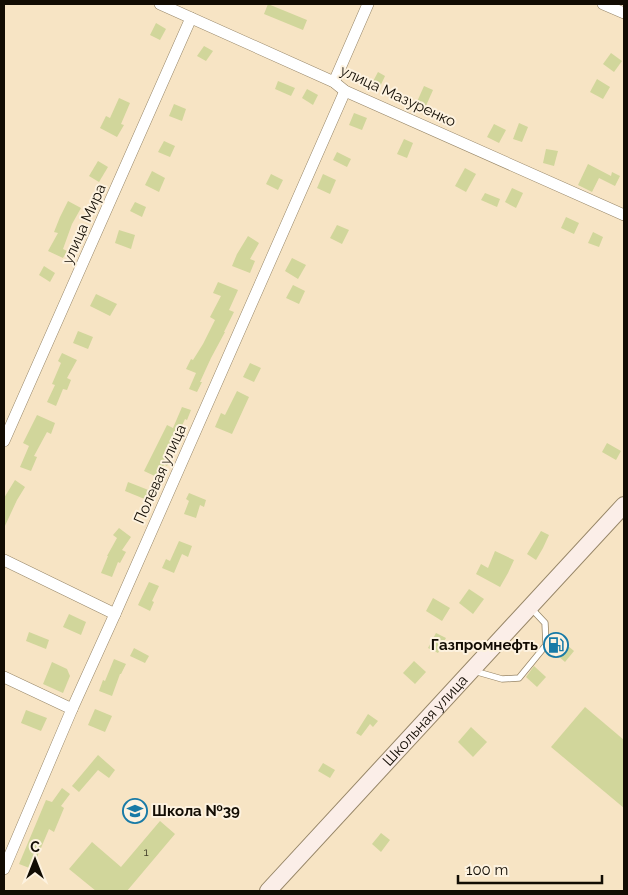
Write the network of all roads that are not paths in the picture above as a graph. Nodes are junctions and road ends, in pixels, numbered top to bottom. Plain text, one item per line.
1 (160, 4) edge
2 (368, 4) edge
3 (603, 4) edge
4 (624, 13) edge
5 (191, 18) junction
6 (334, 82) junction
7 (345, 91) junction
8 (624, 215) edge
9 (4, 441) edge
10 (624, 505) edge
11 (4, 560) edge
12 (530, 607) junction
13 (115, 614) junction
14 (472, 670) junction
15 (4, 677) edge
16 (72, 709) junction
17 (4, 869) edge
18 (268, 891) edge

1 - 5 street, улица Мазуренко
2 - 6 street
3 - 4 street
5 - 6 street, улица Мазуренко
5 - 9 street, улица Мира
6 - 7 street, улица Мазуренко
7 - 8 street, улица Мазуренко
7 - 13 street, Полевая улица
10 - 12 main road, Школьная улица
11 - 13 street
12 - 14 main road, Школьная улица
12 - 14 lane
13 - 16 street, Полевая улица
14 - 18 main road, Школьная улица
15 - 16 street
16 - 17 street, Полевая улица

